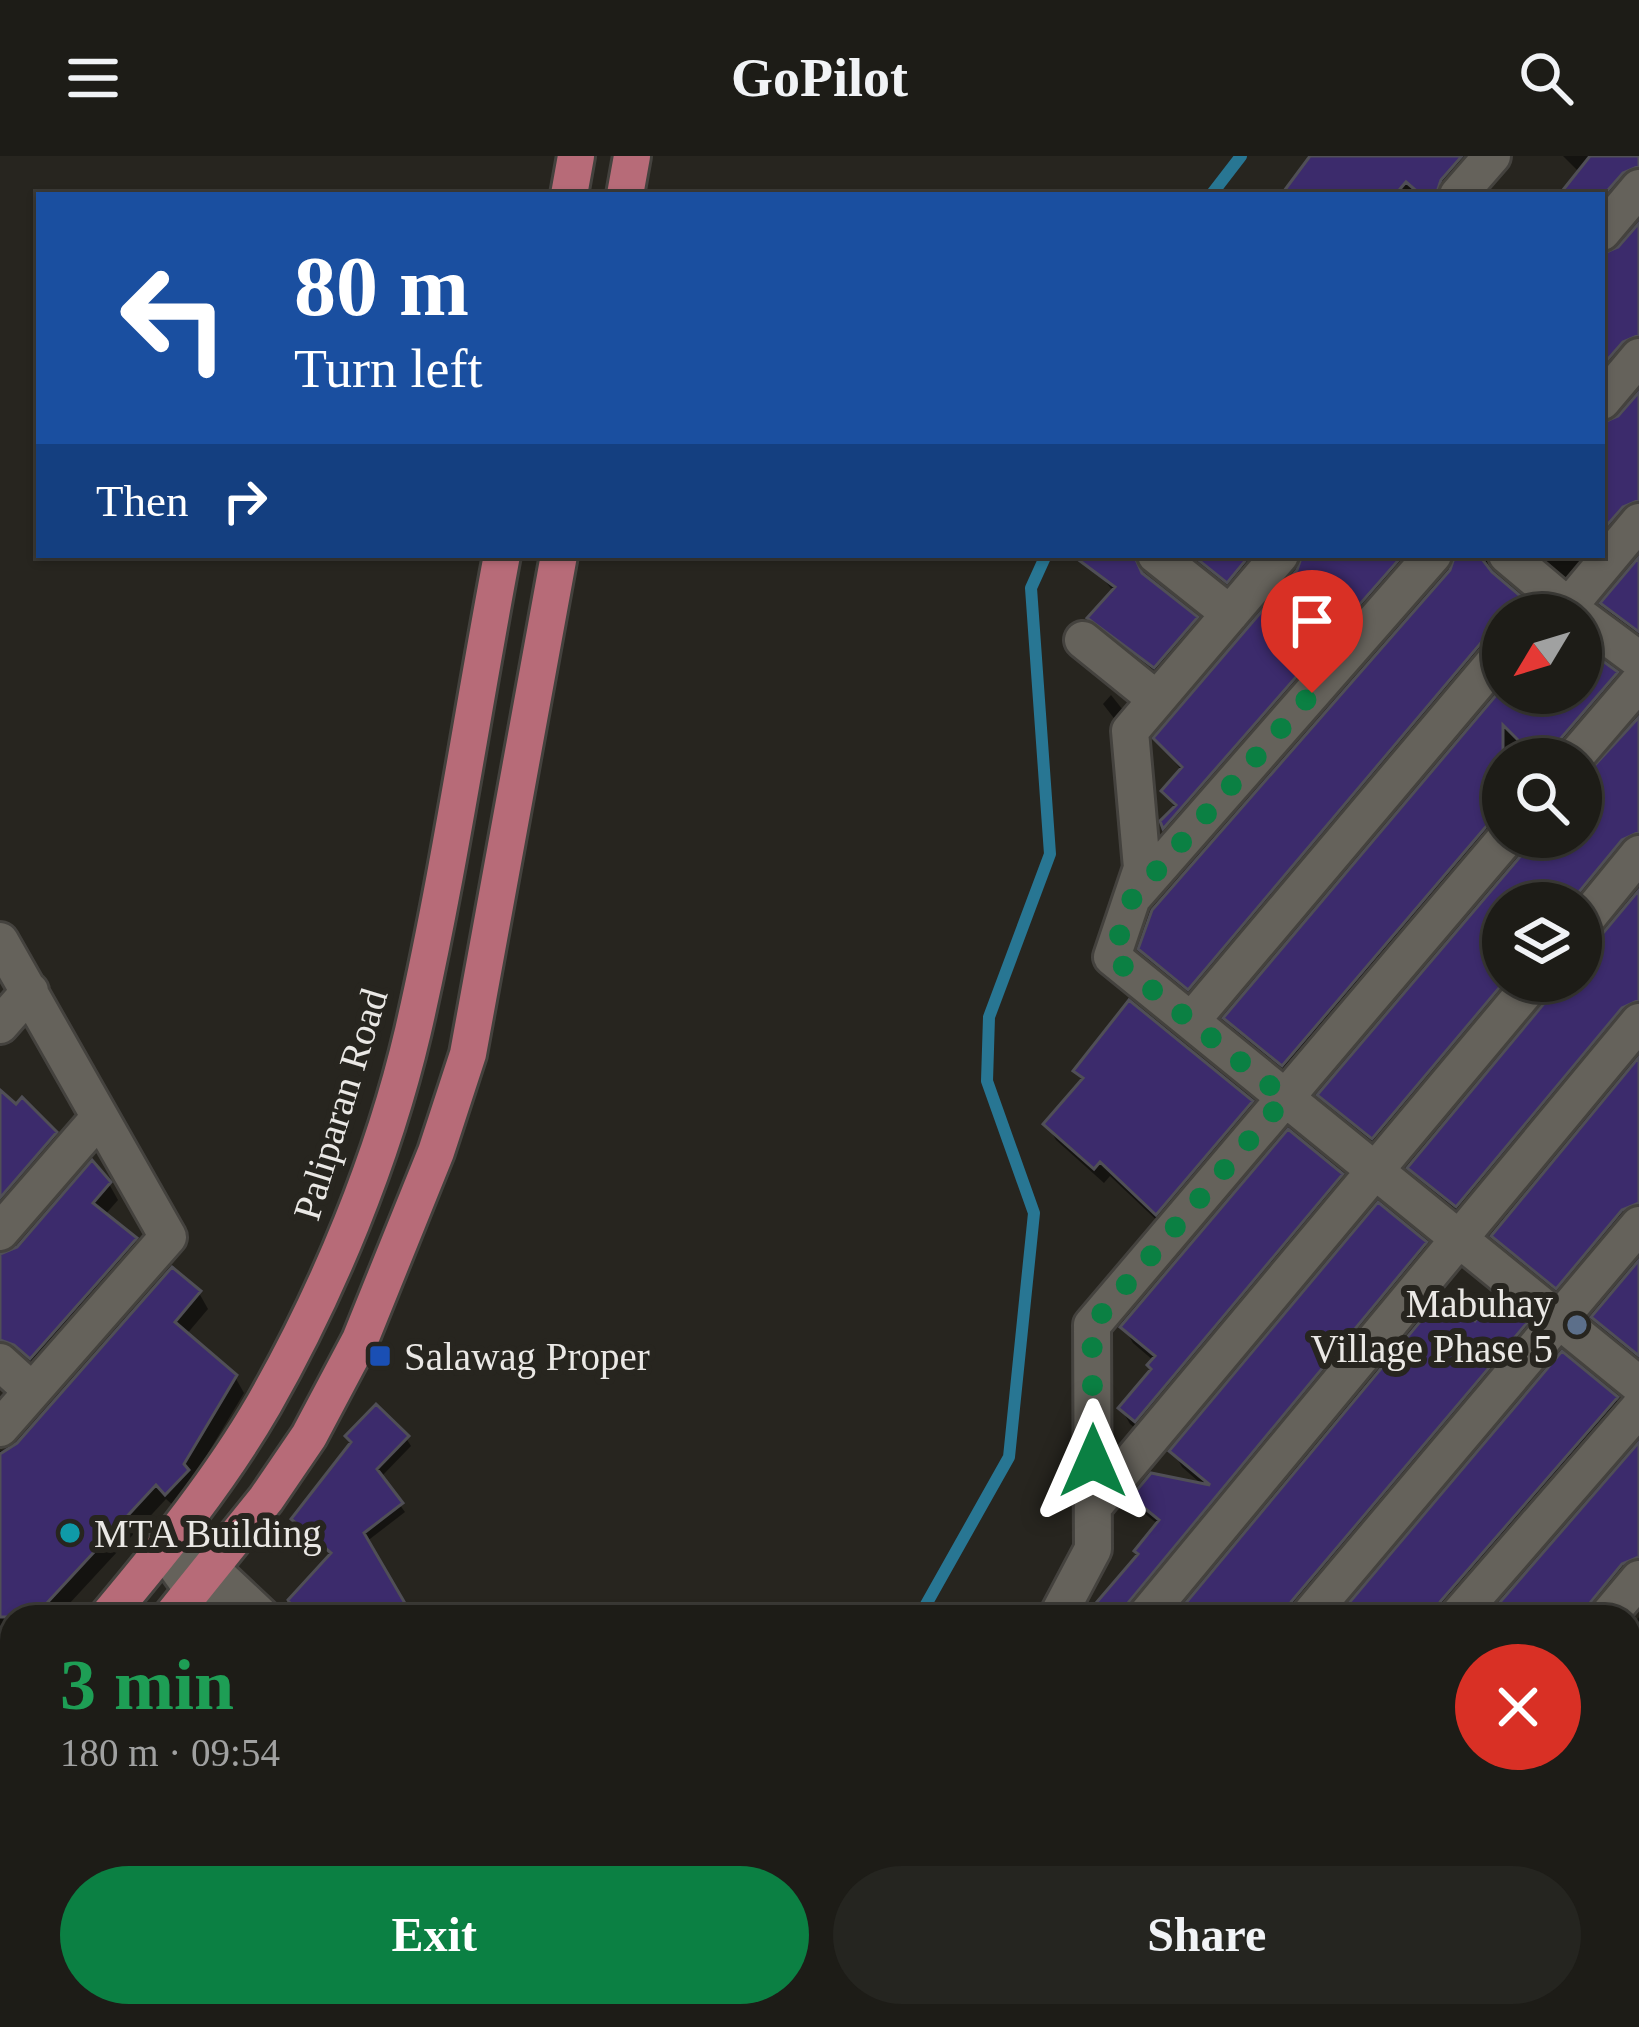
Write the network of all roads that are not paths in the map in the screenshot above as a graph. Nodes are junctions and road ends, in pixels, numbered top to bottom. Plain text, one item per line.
1 (576, 156) edge
2 (632, 156) edge
3 (1492, 156) edge
4 (1639, 188) edge
5 (569, 192) edge
6 (626, 192) edge
7 (1461, 192) edge
8 (1605, 228) edge
9 (1639, 357) edge
10 (1605, 397) edge
11 (1639, 522) edge
12 (501, 558) edge
13 (558, 558) edge
14 (1160, 558) edge
15 (1277, 558) edge
16 (1430, 558) edge
17 (1510, 558) edge
18 (1547, 594) edge
19 (1576, 594) edge
20 (1230, 614) junction
21 (1602, 635) edge
22 (1083, 640) dead end
23 (1639, 660) edge
24 (1482, 677) edge
25 (1639, 682) edge
26 (1156, 700) junction
27 (1591, 738) edge
28 (1639, 854) edge
29 (1489, 858) edge
30 (1132, 899) junction
31 (1602, 899) edge
32 (0, 941) edge
33 (30, 991) junction
34 (1517, 1002) edge
35 (1191, 1022) junction
36 (1639, 1022) edge
37 (0, 1025) edge
38 (1285, 1098) junction
39 (100, 1118) junction
40 (1377, 1172) junction
41 (1639, 1225) edge
42 (0, 1232) edge
43 (1458, 1239) junction
44 (1560, 1321) junction
45 (0, 1362) edge
46 (1639, 1385) edge
47 (32, 1391) junction
48 (1639, 1408) edge
49 (0, 1428) edge
50 (1093, 1507) junction
51 (164, 1548) junction
52 (1639, 1579) edge
53 (192, 1592) edge
54 (117, 1605) edge
55 (228, 1605) edge
56 (1063, 1605) edge
57 (1155, 1605) edge
58 (1318, 1605) edge
59 (1467, 1605) edge
60 (1617, 1605) edge

1 - 5 main road
2 - 6 main road
3 - 7 street
4 - 8 street
9 - 10 street
11 - 19 street
12 - 51 main road, Paliparan Road
13 - 53 main road
14 - 20 street
15 - 20 street
16 - 30 street
17 - 18 street
20 - 26 street
21 - 23 street
22 - 26 street
24 - 35 street
25 - 27 street
26 - 30 street
28 - 31 street
29 - 38 street
30 - 35 street
32 - 33 street
33 - 37 street
33 - 39 street
34 - 40 street
35 - 38 street
36 - 43 street
38 - 40 street
38 - 50 street
39 - 42 street
39 - 47 street
40 - 43 street
40 - 50 street
41 - 44 street
43 - 44 street
43 - 57 street
44 - 46 street
44 - 58 street
45 - 47 street
47 - 49 street
48 - 59 street
50 - 56 street
51 - 53 street
51 - 54 main road, Paliparan Road
52 - 60 street
53 - 55 street

